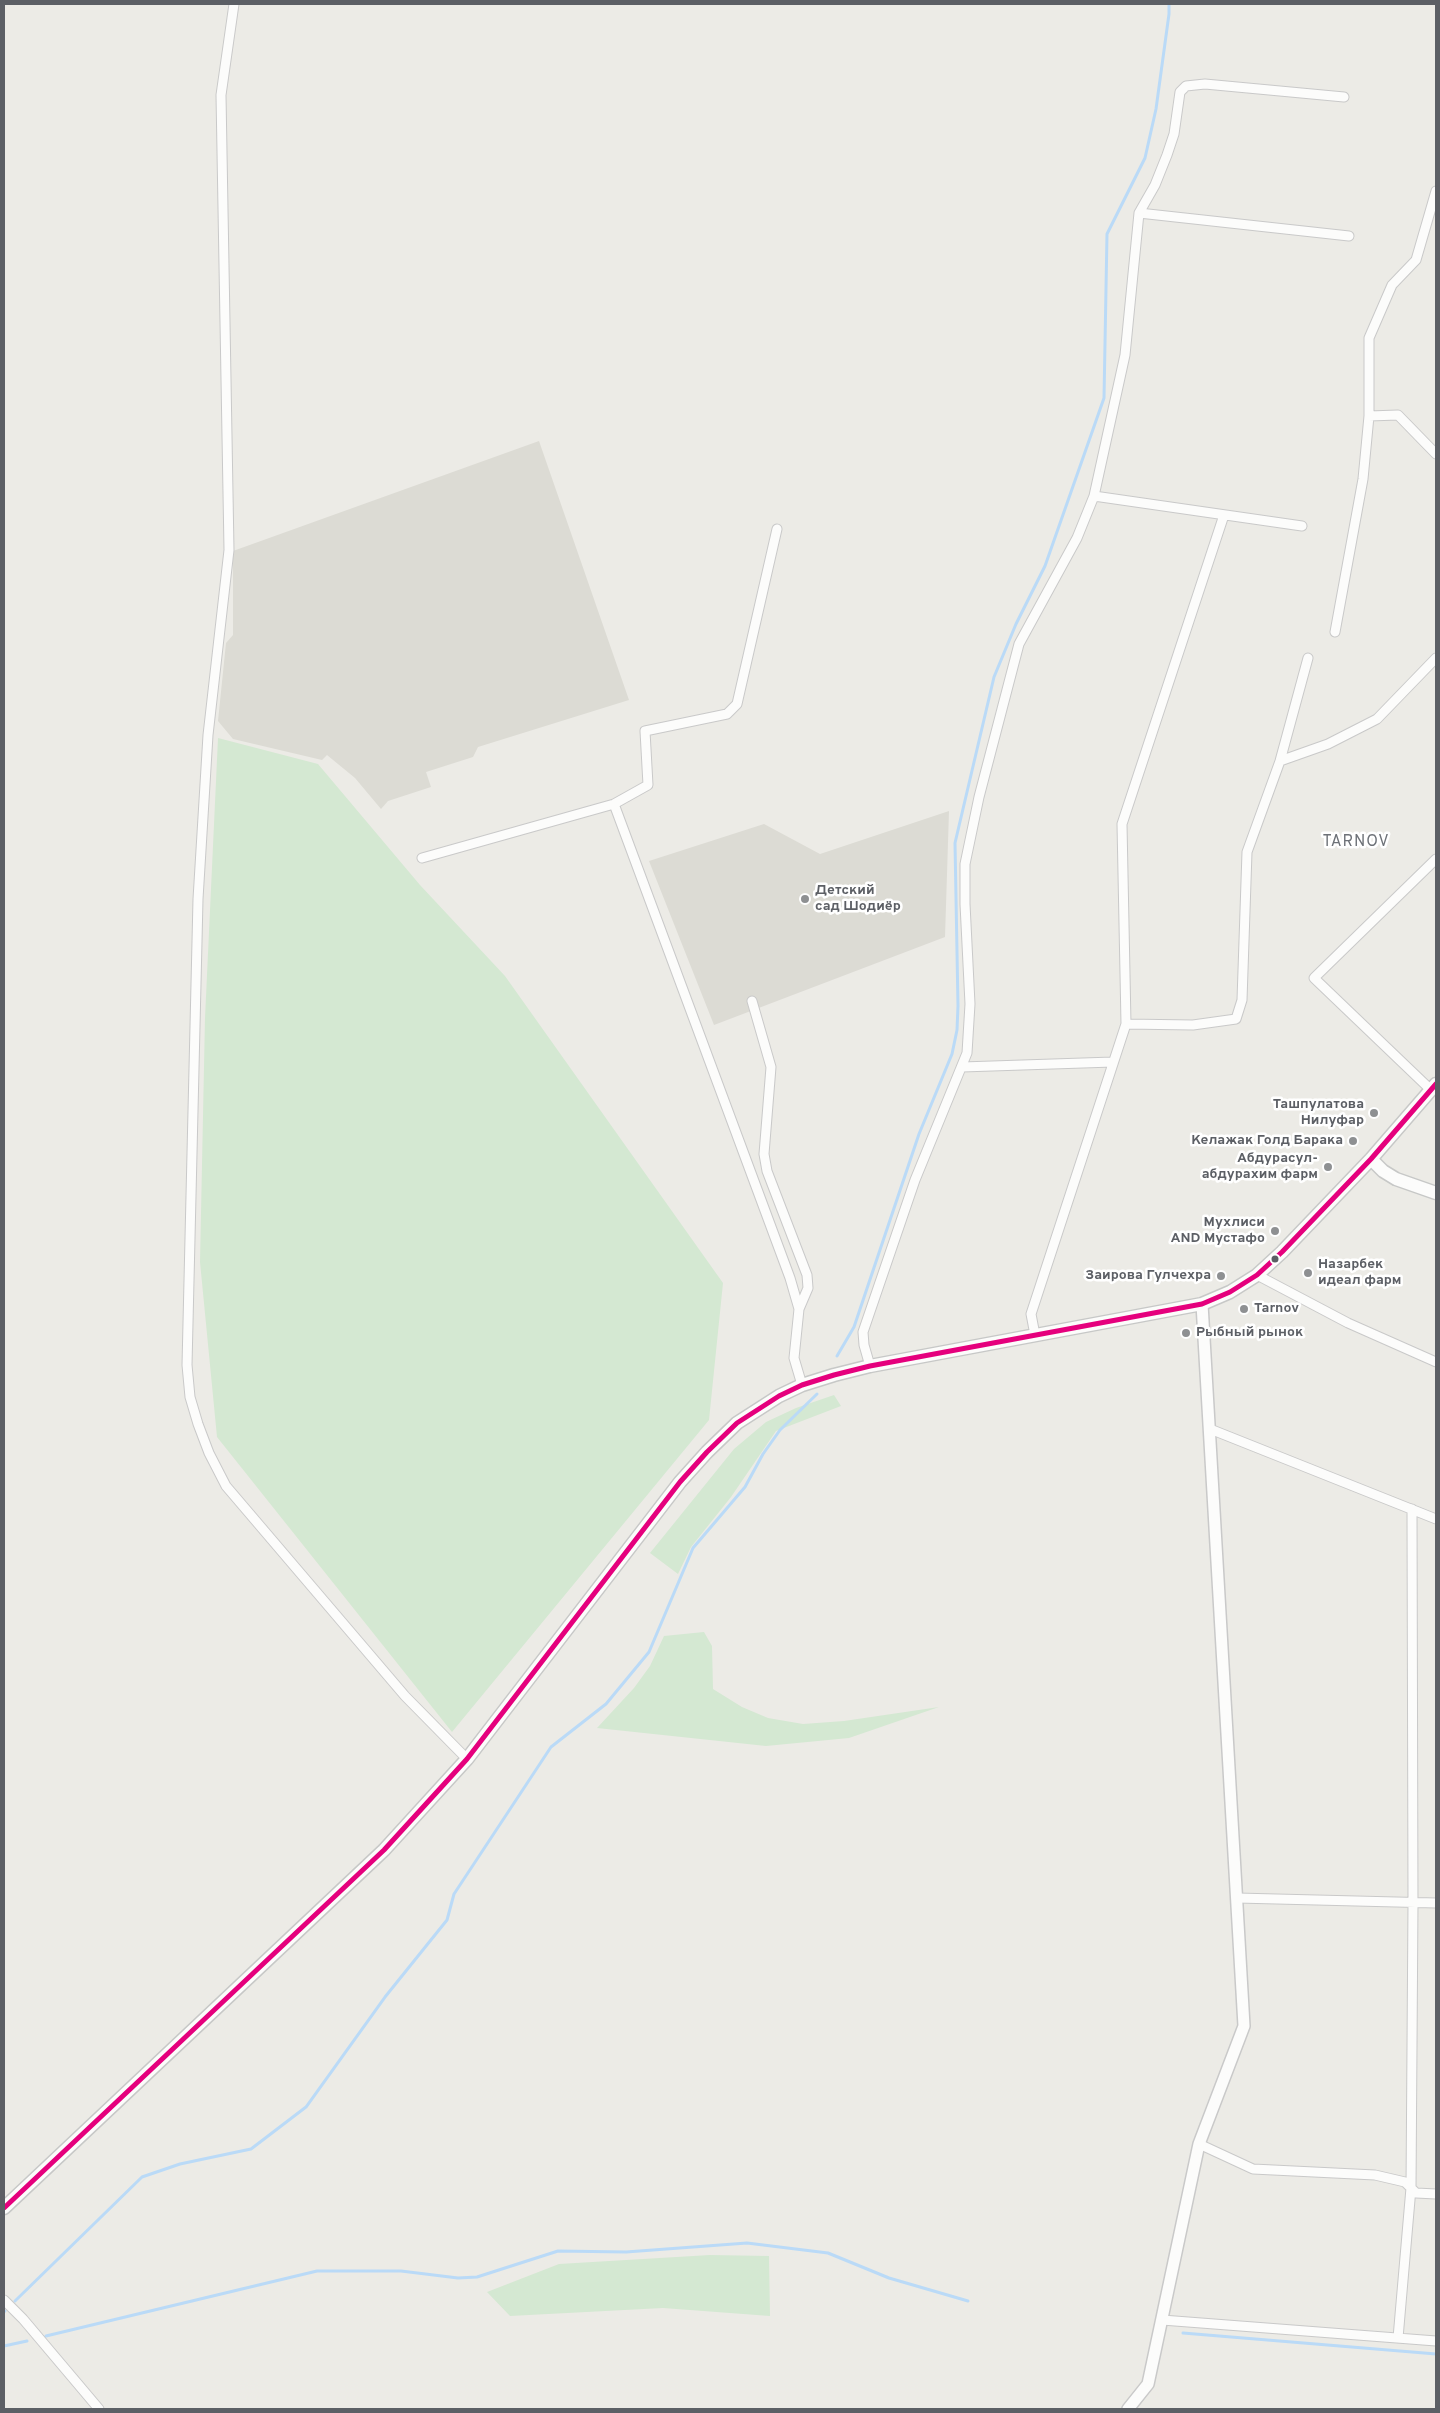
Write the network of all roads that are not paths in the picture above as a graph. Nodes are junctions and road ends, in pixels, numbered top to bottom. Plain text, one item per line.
1 (234, 4) edge
2 (1344, 97) dead end
3 (1436, 191) edge
4 (1139, 213) junction
5 (1349, 236) dead end
6 (1369, 416) junction
7 (1436, 454) edge
8 (1094, 496) junction
9 (1224, 515) junction
10 (1302, 526) dead end
11 (776, 529) dead end
12 (1335, 632) dead end
13 (1308, 658) dead end
14 (1436, 658) edge
15 (1280, 761) junction
16 (614, 804) junction
17 (422, 858) dead end
18 (1436, 859) edge
19 (752, 1000) dead end
20 (1126, 1024) junction
21 (1114, 1062) junction
22 (962, 1067) junction
23 (1434, 1087) edge
24 (1371, 1159) junction
25 (1436, 1192) edge
26 (1257, 1275) junction
27 (1202, 1304) junction
28 (799, 1309) junction
29 (1035, 1335) junction
30 (1436, 1362) edge
31 (870, 1366) junction
32 (802, 1385) junction
33 (1210, 1429) junction
34 (1412, 1509) junction
35 (1436, 1519) edge
36 (467, 1759) junction
37 (1237, 1898) junction
38 (1413, 1903) junction
39 (1436, 1903) edge
40 (1199, 2144) junction
41 (1411, 2188) junction
42 (1436, 2194) edge
43 (4, 2208) edge
44 (4, 2300) edge
45 (1162, 2320) junction
46 (1398, 2338) junction
47 (1436, 2341) edge
48 (99, 2409) edge
49 (1128, 2409) edge

1 - 36 street
2 - 4 street
3 - 6 street
4 - 5 street
4 - 8 street
6 - 7 street
6 - 12 street
8 - 9 street
8 - 22 street
9 - 10 street
9 - 20 street
11 - 16 street
13 - 15 street
14 - 15 street
15 - 20 street
16 - 17 street
16 - 28 street
18 - 23 street
19 - 28 street
20 - 21 street
21 - 22 street
21 - 29 street
22 - 31 street
23 - 24 main road
24 - 25 main road
24 - 26 main road
26 - 27 main road
26 - 30 street
27 - 29 main road
27 - 33 street
28 - 32 street
29 - 31 main road
31 - 32 main road
32 - 36 main road
33 - 34 street
33 - 37 street
34 - 35 street
34 - 38 street
36 - 43 main road
37 - 38 street
37 - 40 street
38 - 39 street
38 - 41 street
40 - 41 street
40 - 45 street
41 - 42 street
41 - 46 street
44 - 48 street
45 - 46 street
45 - 49 street
46 - 47 street

